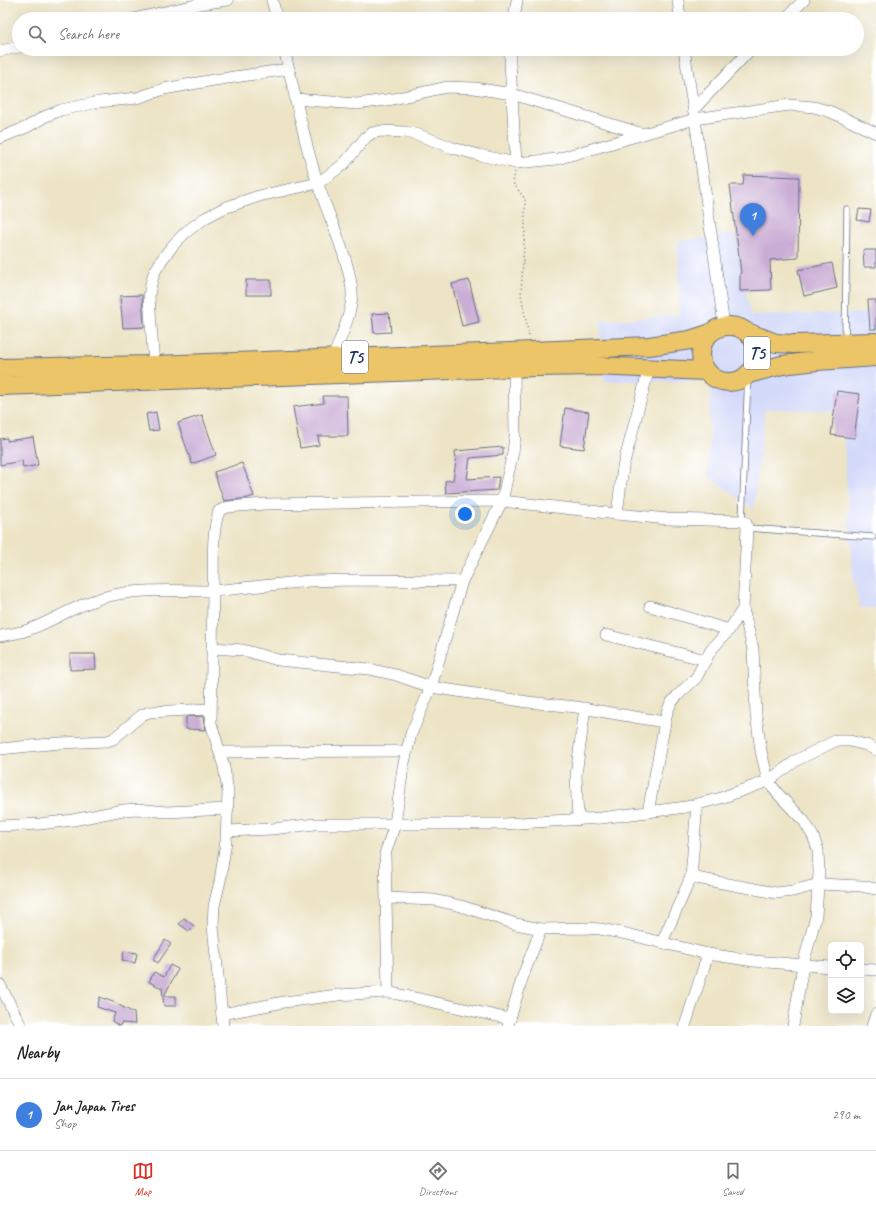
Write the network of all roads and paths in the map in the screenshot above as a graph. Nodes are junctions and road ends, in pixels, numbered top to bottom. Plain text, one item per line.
1 (228, 0) edge
2 (272, 0) edge
3 (517, 0) edge
4 (678, 0) edge
5 (804, 0) edge
6 (164, 12) edge
7 (275, 12) edge
8 (515, 12) edge
9 (679, 12) edge
10 (792, 12) edge
11 (12, 48) edge
12 (0, 51) edge
13 (286, 56) edge
14 (510, 56) edge
15 (685, 56) edge
16 (746, 56) edge
17 (289, 69) junction
18 (512, 94) junction
19 (295, 99) junction
20 (694, 114) junction
21 (876, 133) edge
22 (643, 134) junction
23 (0, 138) edge
24 (516, 162) junction
25 (318, 183) junction
26 (847, 210) dead end
27 (716, 330) junction
28 (746, 332) junction
29 (876, 342) edge
30 (845, 343) junction
31 (532, 351) junction
32 (876, 357) edge
33 (333, 358) junction
34 (154, 365) junction
35 (514, 367) junction
36 (0, 368) edge
37 (649, 368) junction
38 (706, 371) junction
39 (748, 374) junction
40 (0, 386) edge
41 (502, 501) junction
42 (617, 514) junction
43 (745, 525) junction
44 (873, 536) dead end
45 (462, 581) junction
46 (213, 591) junction
47 (650, 606) dead end
48 (743, 609) junction
49 (729, 630) junction
50 (606, 635) dead end
51 (0, 636) edge
52 (212, 648) junction
53 (706, 660) junction
54 (431, 687) junction
55 (585, 708) junction
56 (210, 709) junction
57 (664, 722) junction
58 (0, 750) edge
59 (876, 750) edge
60 (406, 751) junction
61 (220, 752) junction
62 (768, 781) junction
63 (697, 804) junction
64 (228, 809) junction
65 (648, 812) junction
66 (578, 820) junction
67 (395, 824) junction
68 (0, 826) edge
69 (227, 831) junction
70 (691, 877) junction
71 (819, 884) junction
72 (876, 889) edge
73 (387, 898) junction
74 (541, 929) junction
75 (662, 942) junction
76 (708, 954) junction
77 (803, 965) junction
78 (828, 967) edge
79 (864, 969) edge
80 (876, 970) edge
81 (0, 985) edge
82 (388, 992) junction
83 (222, 1014) junction
84 (876, 1014) edge
85 (509, 1022) edge
86 (22, 1026) edge
87 (224, 1026) edge
88 (685, 1026) edge
89 (793, 1026) edge
90 (872, 1026) edge

1 - 6 street
2 - 7 street
3 - 8 street
4 - 9 street
5 - 10 street
11 - 12 street
13 - 17 street
14 - 18 street
15 - 20 street
16 - 20 street
17 - 19 street
17 - 23 street
18 - 19 street
18 - 22 street
18 - 24 street
19 - 25 street
20 - 21 street
20 - 22 street
20 - 27 street
22 - 24 street
24 - 25 street
24 - 31 path
25 - 33 street
25 - 34 street
26 - 30 lane
27 - 28 highway, T5
27 - 31 highway, T5
27 - 38 highway
28 - 30 highway, T5
28 - 39 highway, T5
29 - 30 highway, T5
31 - 33 highway, T5
32 - 39 highway, T5
33 - 34 highway, T5
34 - 36 highway, T5
35 - 37 highway, T5
35 - 40 highway, T5
35 - 41 street
37 - 38 highway, T5
37 - 42 street
38 - 39 highway, T5
39 - 43 lane
41 - 42 street
41 - 45 street
41 - 46 street
42 - 43 street
43 - 44 lane
43 - 48 street
45 - 46 street
45 - 54 street
46 - 51 street
46 - 52 street
47 - 49 street
48 - 49 street
48 - 62 street
49 - 53 street
50 - 53 street
52 - 54 street
52 - 56 street
53 - 57 street
54 - 55 street
54 - 60 street
55 - 57 street
55 - 66 street
56 - 58 street
56 - 61 street
57 - 65 street
59 - 62 street
60 - 61 street
60 - 67 street
61 - 64 street
62 - 63 street
62 - 71 street
63 - 65 street
63 - 70 street
64 - 68 street
64 - 69 street
65 - 66 street
66 - 67 street
67 - 69 street
67 - 73 street
69 - 83 street
70 - 71 street
70 - 75 street
71 - 72 street
71 - 77 street
73 - 74 street
73 - 82 street
74 - 75 street
74 - 85 street
75 - 76 street
76 - 77 street
76 - 88 street
77 - 78 street
77 - 89 street
79 - 80 street
81 - 86 street
82 - 83 street
82 - 85 street
83 - 87 street
84 - 90 street

